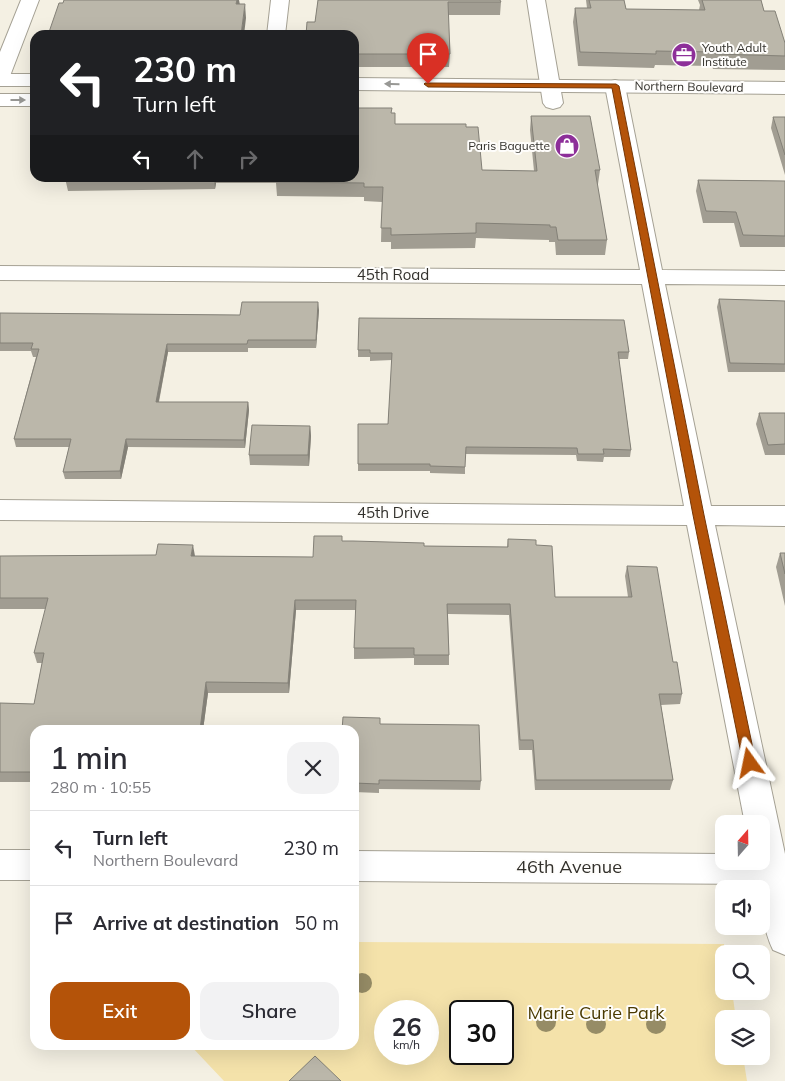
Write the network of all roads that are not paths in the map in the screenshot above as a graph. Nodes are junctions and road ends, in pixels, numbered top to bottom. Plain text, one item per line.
1 (30, 0) edge
2 (280, 0) edge
3 (536, 0) edge
4 (277, 30) edge
5 (0, 78) edge
6 (30, 80) edge
7 (359, 84) edge
8 (785, 88) edge
9 (551, 94) junction
10 (617, 95) junction
11 (0, 100) edge
12 (30, 100) edge
13 (359, 102) edge
14 (785, 105) edge
15 (0, 273) edge
16 (652, 276) junction
17 (785, 278) edge
18 (0, 510) edge
19 (699, 515) junction
20 (785, 516) edge
21 (0, 865) edge
22 (30, 865) edge
23 (359, 866) edge
24 (778, 869) edge
25 (785, 940) edge

1 - 5 street
2 - 4 street
3 - 9 street
5 - 6 street
9 -> 7 street, Northern Boulevard
8 - 10 street, Northern Boulevard
9 - 10 street, Northern Boulevard
9 - 13 street, Northern Boulevard
10 - 14 street, Northern Boulevard
10 - 16 street
11 -> 12 street
15 - 16 street, 45th Road
16 - 17 street, 45th Road
16 - 19 street
18 - 19 street, 45th Drive
19 - 20 street, 45th Drive
19 - 24 street
21 - 22 street
23 - 24 street, 46th Avenue
24 - 25 street

